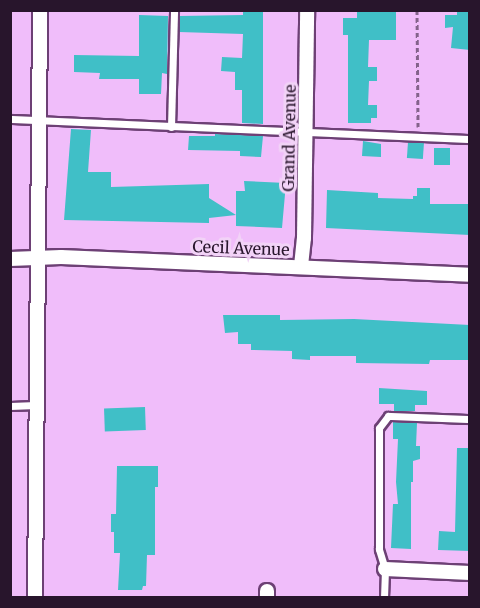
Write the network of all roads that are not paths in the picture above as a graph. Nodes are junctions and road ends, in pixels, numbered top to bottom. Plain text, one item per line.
1 (40, 10) edge
2 (174, 10) edge
3 (307, 10) edge
4 (10, 119) edge
5 (39, 122) junction
6 (171, 127) junction
7 (305, 132) junction
8 (470, 139) edge
9 (38, 258) junction
10 (10, 259) edge
11 (301, 266) junction
12 (470, 274) edge
13 (36, 405) junction
14 (10, 406) edge
15 (470, 419) edge
16 (385, 569) junction
17 (470, 573) edge
18 (35, 597) edge
19 (384, 597) edge

1 - 5 street
2 - 6 lane
3 - 7 street, Grand Avenue
4 - 5 lane
5 - 6 lane
5 - 9 street
6 - 7 lane
7 - 8 lane
7 - 11 street, Grand Avenue
9 - 10 street, Cecil Avenue
9 - 11 street, Cecil Avenue
9 - 13 street
11 - 12 street, Cecil Avenue
13 - 14 lane
13 - 18 street
15 - 16 lane
16 - 17 street
16 - 19 lane

